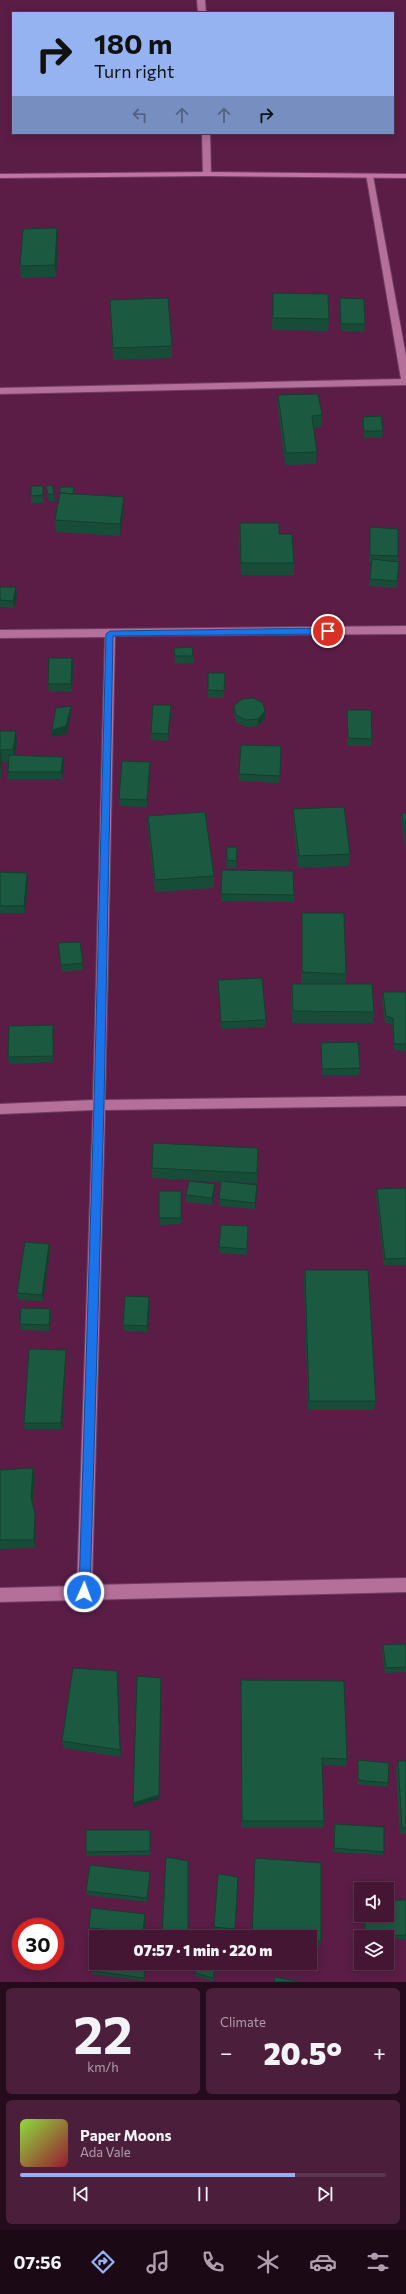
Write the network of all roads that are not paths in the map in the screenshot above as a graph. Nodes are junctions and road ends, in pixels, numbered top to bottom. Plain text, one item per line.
1 (201, 0) edge
2 (202, 12) edge
3 (206, 134) edge
4 (207, 174) junction
5 (0, 176) edge
6 (369, 176) junction
7 (406, 176) edge
8 (406, 381) edge
9 (0, 391) edge
10 (406, 630) edge
11 (0, 634) edge
12 (110, 634) junction
13 (406, 1101) edge
14 (99, 1105) junction
15 (0, 1109) edge
16 (406, 1586) edge
17 (84, 1592) junction
18 (0, 1595) edge

1 - 2 street
3 - 4 street
4 - 5 street
4 - 6 street
6 - 7 street
6 - 8 street
8 - 9 street
10 - 12 street
11 - 12 street
12 - 14 street
13 - 14 street
14 - 15 street
14 - 17 street
16 - 17 street
17 - 18 street

